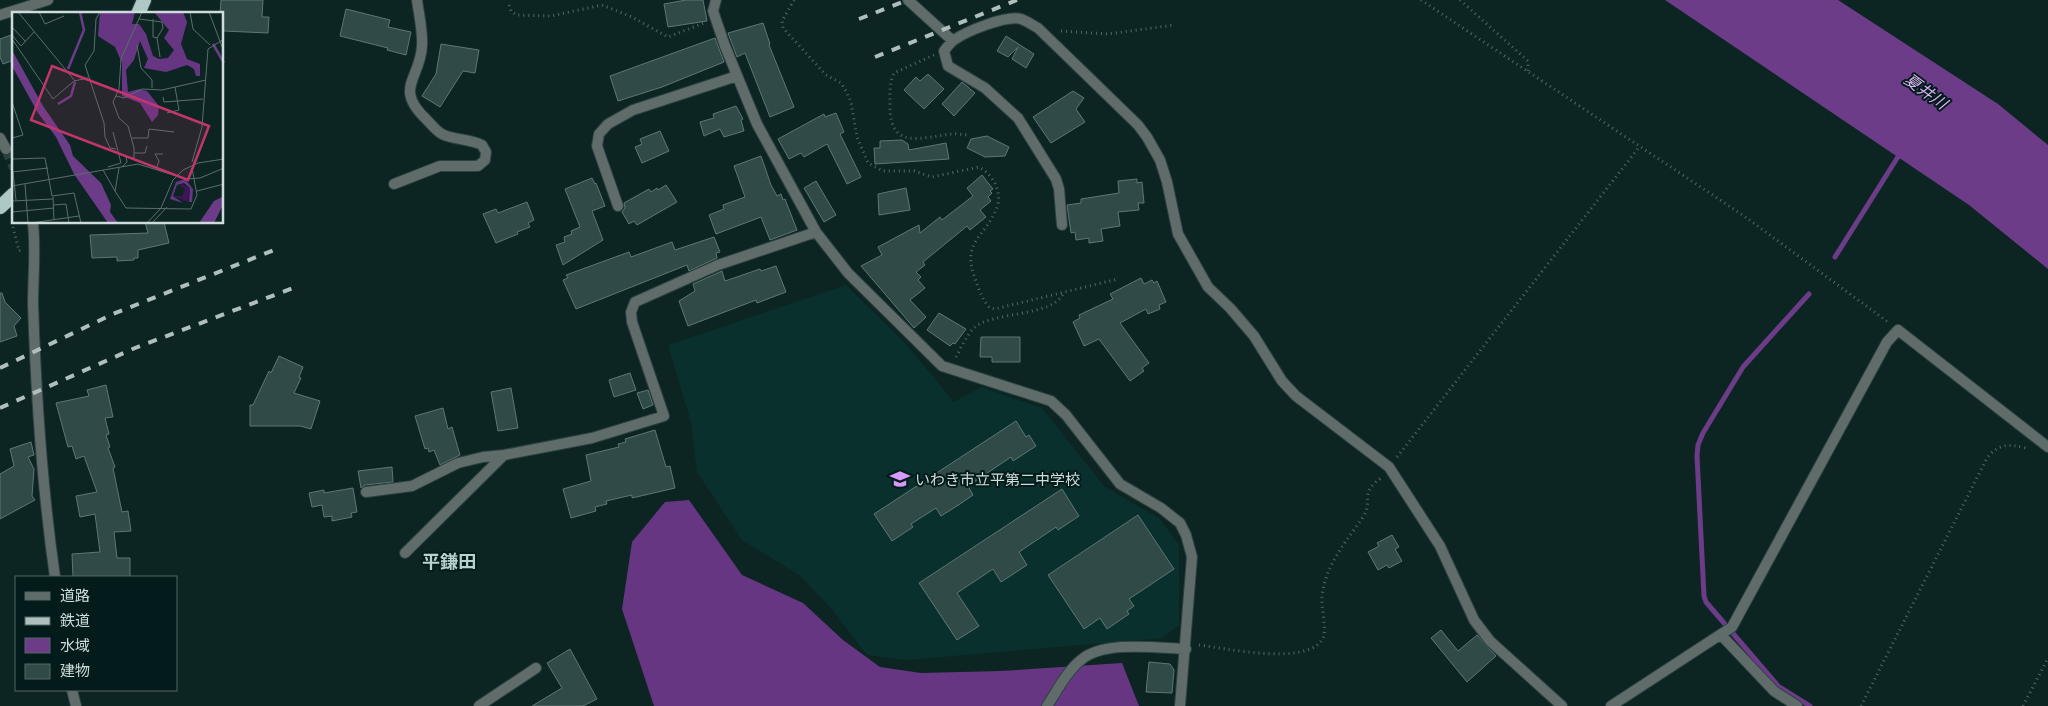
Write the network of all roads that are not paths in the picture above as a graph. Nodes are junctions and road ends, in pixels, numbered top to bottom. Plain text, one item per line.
1 (48, 0) edge
2 (144, 0) edge
3 (417, 0) edge
4 (716, 0) edge
5 (908, 0) edge
6 (139, 12) edge
7 (0, 15) edge
8 (953, 41) junction
9 (737, 76) junction
10 (0, 138) edge
11 (6, 149) tunnel mouth
12 (394, 184) dead end
13 (12, 196) edge
14 (618, 206) dead end
15 (0, 207) edge
16 (33, 224) edge
17 (1062, 225) dead end
18 (816, 232) junction
19 (2048, 447) edge
20 (504, 455) junction
21 (366, 492) dead end
22 (405, 553) dead end
23 (55, 576) edge
24 (1726, 631) junction
25 (1186, 646) junction
26 (536, 668) dead end
27 (72, 691) edge
28 (76, 706) edge
29 (479, 706) edge
30 (1047, 706) edge
31 (1180, 706) edge
32 (1562, 706) edge
33 (1611, 706) edge
34 (1798, 706) edge

1 - 7 street
2 - 6 highway
3 - 12 street
4 - 9 street
5 - 8 street
8 - 17 street
8 - 32 street
9 - 14 street
9 - 18 street
10 - 11 street
13 - 15 highway
16 - 23 street
18 - 20 street
18 - 25 street
19 - 24 street
20 - 21 street
20 - 22 street
24 - 33 street
24 - 34 street
25 - 30 street
25 - 31 street
26 - 29 street
27 - 28 street

